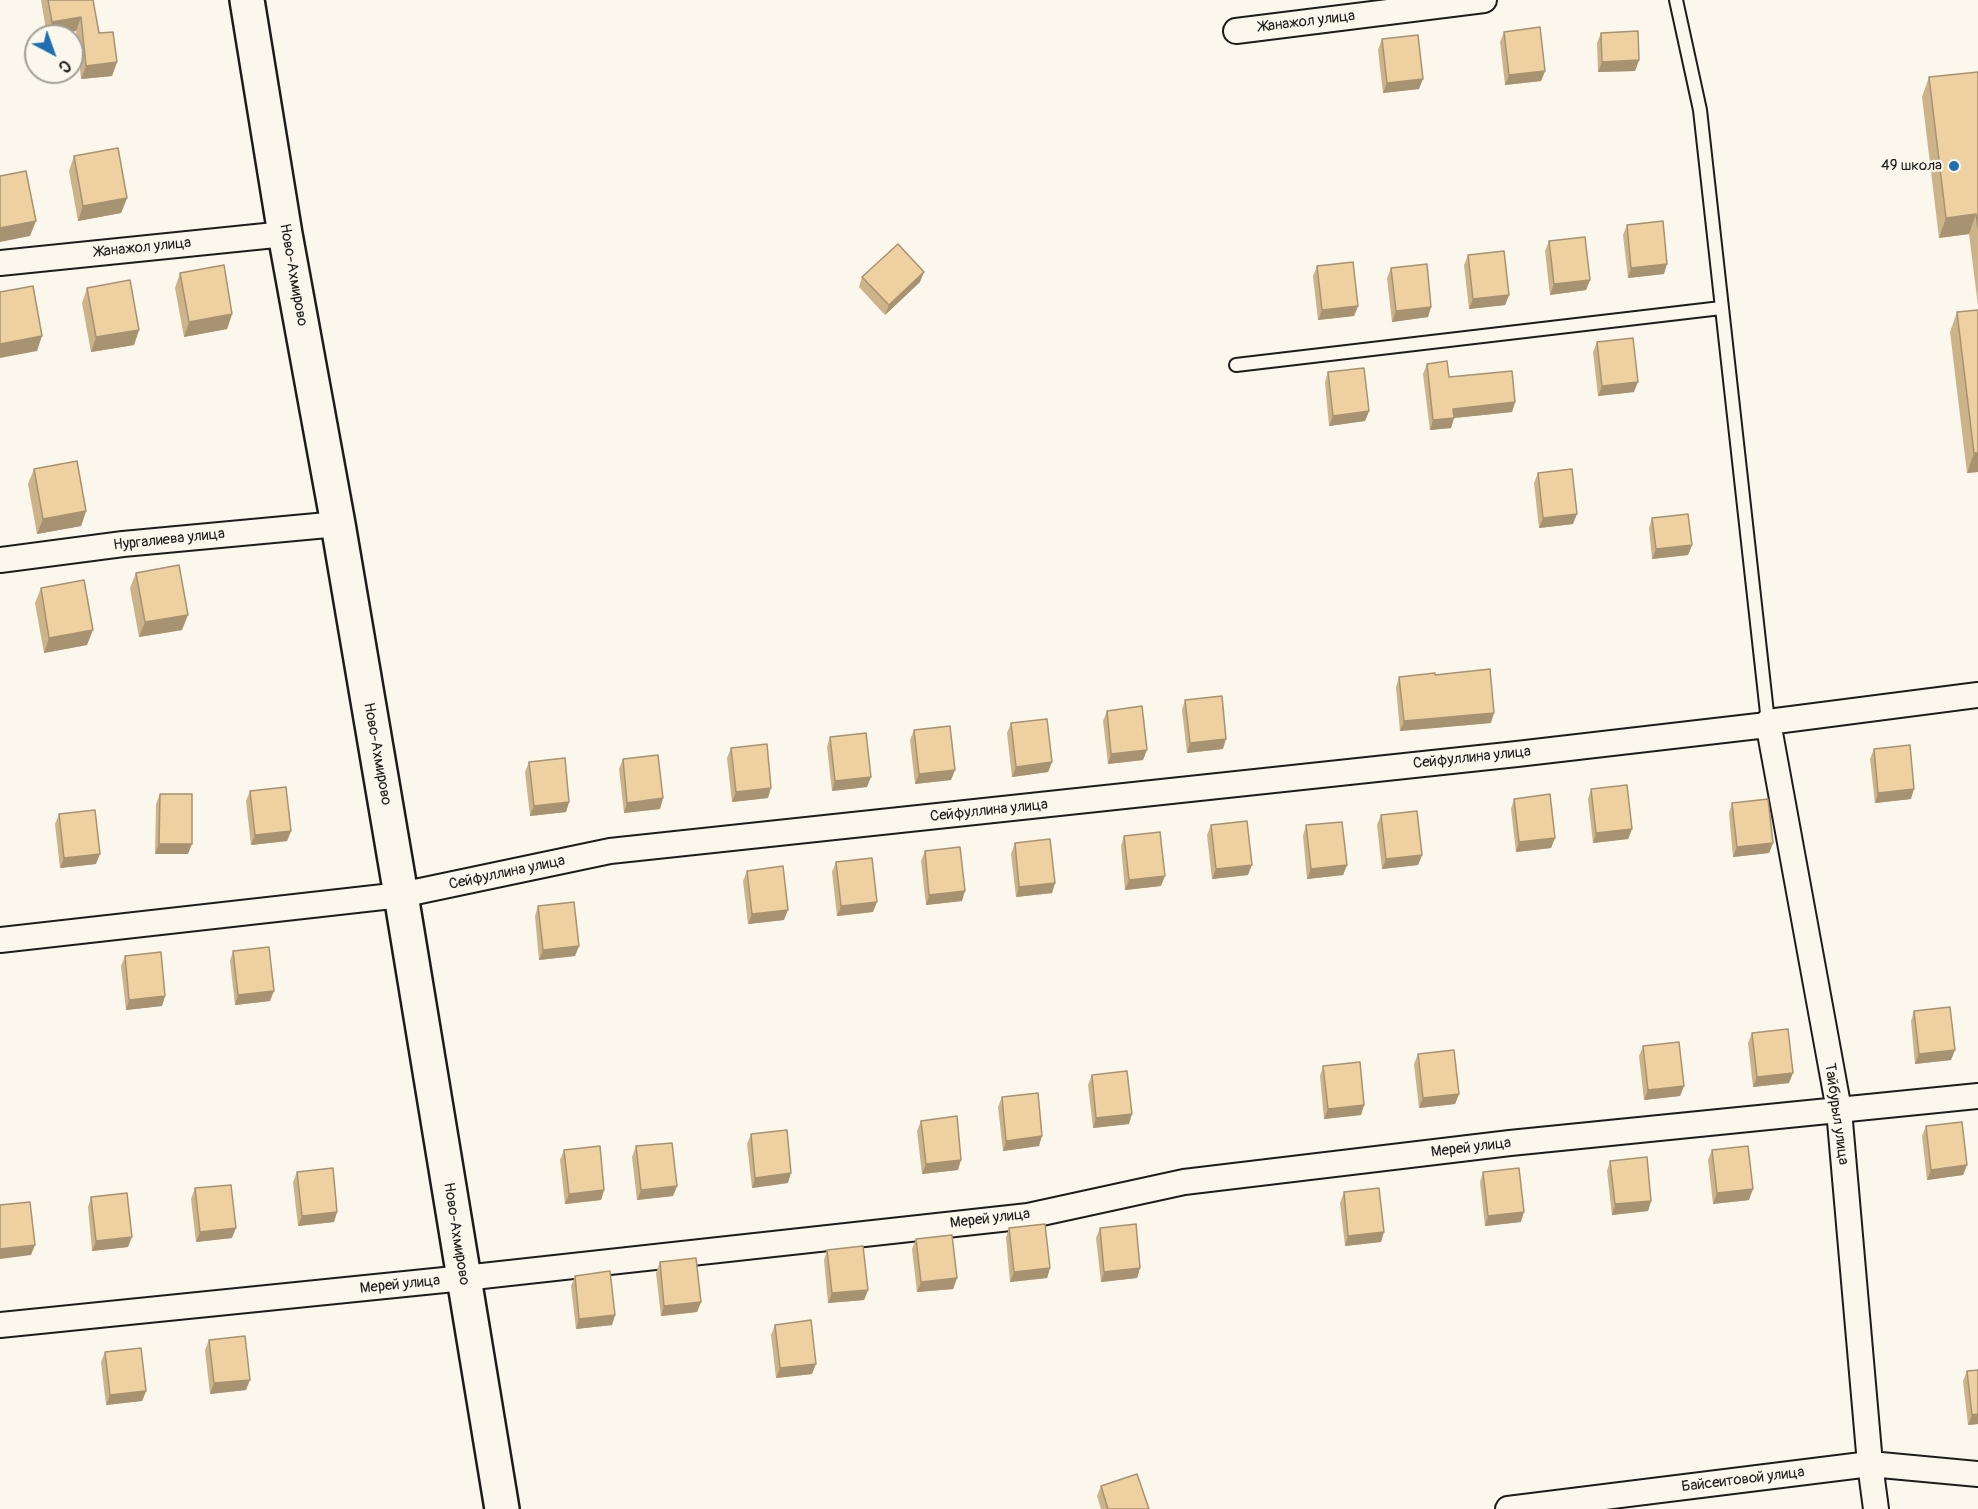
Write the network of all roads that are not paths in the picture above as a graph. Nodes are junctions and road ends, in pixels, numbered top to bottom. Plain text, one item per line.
1 (247, 0) edge
2 (1484, 0) edge
3 (1676, 0) edge
4 (1236, 31) dead end
5 (285, 234) junction
6 (0, 263) edge
7 (1721, 308) junction
8 (1236, 365) dead end
9 (338, 524) junction
10 (0, 560) edge
11 (1978, 695) edge
12 (1768, 722) junction
13 (401, 895) junction
14 (0, 940) edge
15 (1978, 1096) edge
16 (1839, 1110) junction
17 (464, 1278) junction
18 (0, 1325) edge
19 (1870, 1464) junction
20 (1978, 1474) edge
21 (502, 1509) edge
22 (1508, 1509) edge
23 (1876, 1509) edge

1 - 5 street, Ново-Ахмирово
2 - 4 street, Жанажол улица
3 - 7 lane
5 - 6 street, Жанажол улица
5 - 9 street, Ново-Ахмирово
7 - 8 lane
7 - 12 lane
9 - 10 street, Нургалиева улица
9 - 13 street, Ново-Ахмирово
11 - 12 street, Сейфуллина улица
12 - 13 street, Сейфуллина улица
12 - 16 street, Тайбурыл улица
13 - 14 street, Сейфуллина улица
13 - 17 street, Ново-Ахмирово
15 - 16 street, Мерей улица
16 - 17 street, Мерей улица
16 - 19 street, Тайбурыл улица
17 - 18 street, Мерей улица
17 - 21 street, Ново-Ахмирово
19 - 20 street, Байсеитовой улица
19 - 22 street, Байсеитовой улица
19 - 23 street, Тайбурыл улица

